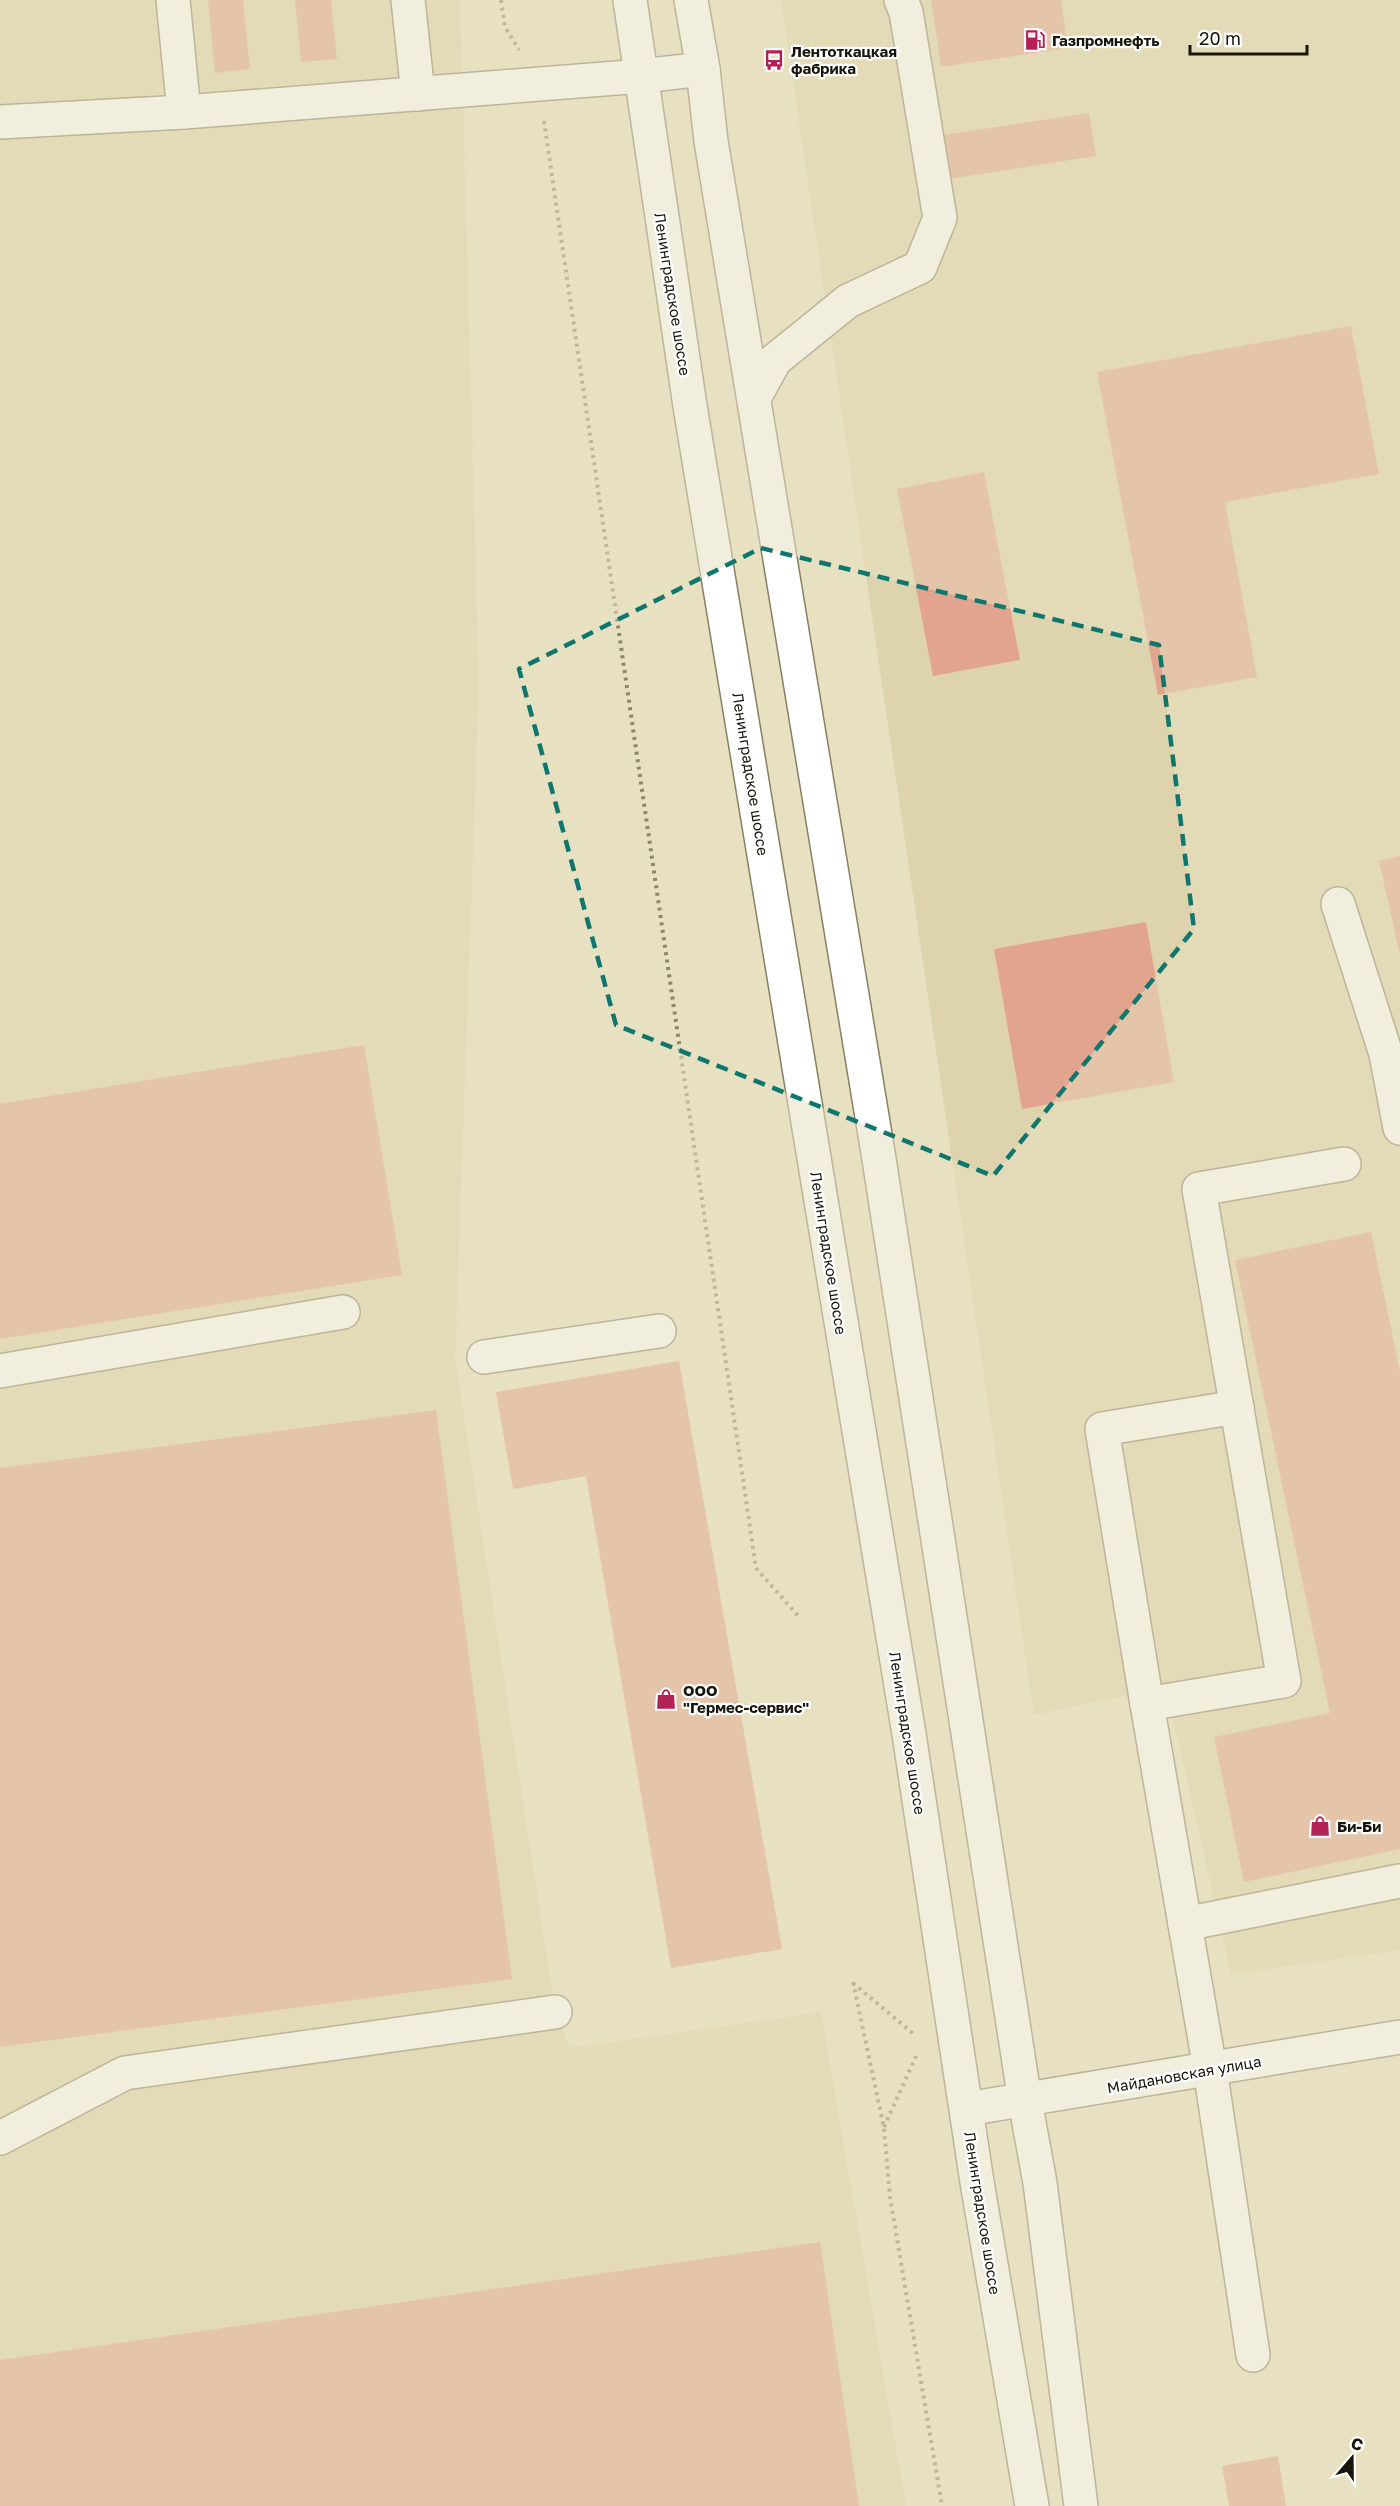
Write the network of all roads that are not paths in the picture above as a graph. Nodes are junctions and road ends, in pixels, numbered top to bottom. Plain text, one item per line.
1 (173, 0) edge
2 (408, 0) edge
3 (630, 0) edge
4 (692, 0) edge
5 (901, 0) edge
6 (703, 69) junction
7 (642, 76) junction
8 (418, 94) junction
9 (184, 112) junction
10 (0, 122) edge
11 (754, 398) junction
12 (1338, 904) dead end
13 (1400, 1128) edge
14 (1344, 1164) dead end
15 (343, 1312) dead end
16 (659, 1331) dead end
17 (484, 1357) dead end
18 (0, 1371) edge
19 (1237, 1407) junction
20 (1147, 1704) junction
21 (1400, 1881) edge
22 (1185, 1924) junction
23 (555, 2012) dead end
24 (1400, 2037) edge
25 (1210, 2069) junction
26 (1025, 2101) junction
27 (967, 2109) junction
28 (0, 2138) edge
29 (1253, 2355) dead end
30 (1032, 2506) edge
31 (1081, 2506) edge

1 - 9 main road
2 - 8 main road
3 - 7 main road, Ленинградское шоссе
4 - 6 main road
5 - 11 main road
6 - 7 main road
6 - 11 main road
7 - 8 main road
7 - 27 main road, Ленинградское шоссе
8 - 9 main road
9 - 10 main road
11 - 26 main road
12 - 13 main road
14 - 19 main road
15 - 18 main road
16 - 17 main road
19 - 20 main road
19 - 20 main road
20 - 22 main road
21 - 22 main road
22 - 25 main road
23 - 28 main road
24 - 25 main road, Майдановская улица
25 - 26 main road, Майдановская улица
25 - 29 main road
26 - 27 main road, Майдановская улица
26 - 31 main road
27 - 30 main road, Ленинградское шоссе

